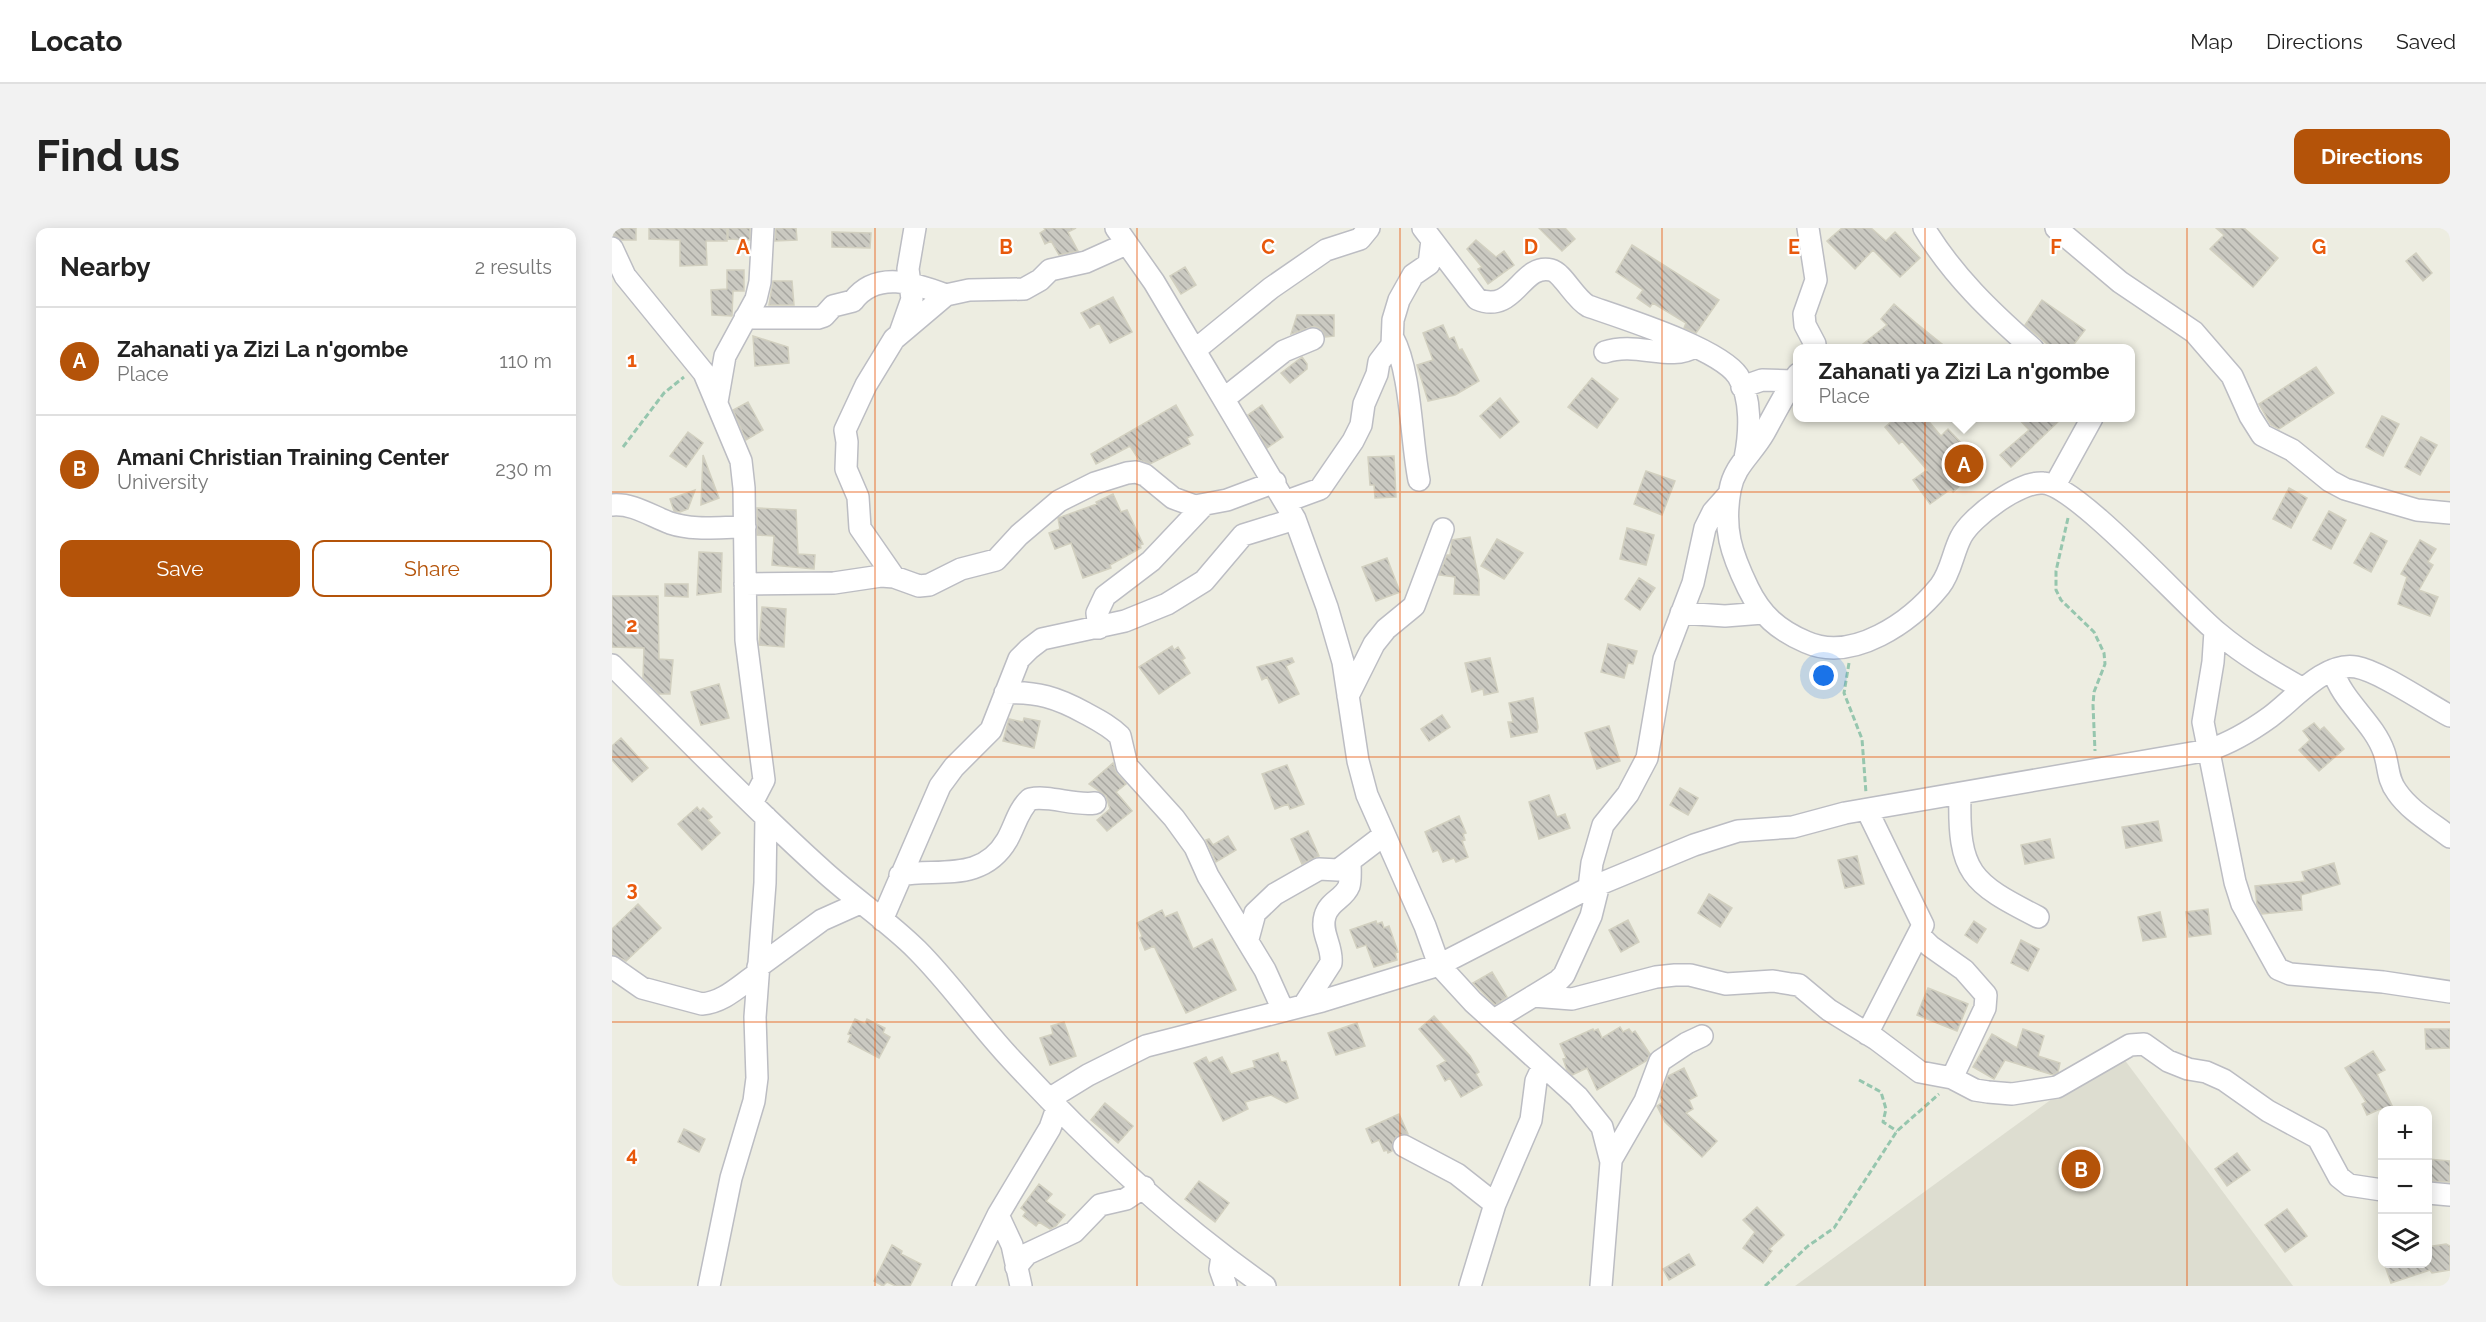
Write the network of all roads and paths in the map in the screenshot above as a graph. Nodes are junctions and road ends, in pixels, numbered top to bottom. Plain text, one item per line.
1 (763, 228) edge
2 (915, 228) edge
3 (1369, 228) edge
4 (1808, 228) edge
5 (1924, 228) edge
6 (2056, 228) edge
7 (1120, 233) edge
8 (1428, 234) edge
9 (612, 248) edge
10 (910, 284) junction
11 (946, 295) junction
12 (745, 318) junction
13 (900, 333) junction
14 (1393, 338) junction
15 (1313, 339) dead end
16 (1815, 344) edge
17 (2029, 344) edge
18 (1694, 347) junction
19 (1195, 350) junction
20 (1605, 352) dead end
21 (696, 365) junction
22 (1793, 377) edge
23 (1793, 381) edge
24 (1742, 387) junction
25 (1225, 398) junction
26 (717, 403) junction
27 (2089, 422) edge
28 (623, 447) dead end
29 (1745, 458) junction
30 (1419, 480) dead end
31 (1275, 482) junction
32 (2055, 485) junction
33 (1730, 494) junction
34 (2074, 499) junction
35 (612, 505) edge
36 (1203, 506) junction
37 (1291, 510) junction
38 (2450, 513) edge
39 (745, 527) junction
40 (1443, 529) dead end
41 (894, 577) junction
42 (745, 584) junction
43 (1763, 613) junction
44 (1681, 614) junction
45 (1100, 627) junction
46 (2215, 631) junction
47 (1855, 646) junction
48 (612, 665) edge
49 (2333, 670) junction
50 (2303, 689) junction
51 (1005, 693) junction
52 (1348, 696) junction
53 (2450, 716) edge
54 (2209, 750) junction
55 (2101, 769) junction
56 (1960, 795) junction
57 (1095, 803) dead end
58 (759, 810) junction
59 (1867, 810) junction
60 (1384, 835) junction
61 (2450, 837) edge
62 (1350, 862) junction
63 (900, 876) junction
64 (1594, 886) junction
65 (860, 903) junction
66 (2038, 917) dead end
67 (882, 920) junction
68 (1919, 934) junction
69 (1248, 939) junction
70 (1439, 965) junction
71 (612, 967) edge
72 (757, 970) junction
73 (2450, 992) edge
74 (1533, 996) junction
75 (1304, 1005) junction
76 (1283, 1010) junction
77 (1494, 1020) junction
78 (1867, 1034) junction
79 (1702, 1036) dead end
80 (1543, 1066) junction
81 (1952, 1078) junction
82 (1859, 1080) dead end
83 (1053, 1104) junction
84 (1897, 1131) junction
85 (1404, 1146) dead end
86 (1611, 1160) junction
87 (1144, 1187) junction
88 (2378, 1189) edge
89 (2432, 1193) edge
90 (2450, 1195) edge
91 (1495, 1204) junction
92 (998, 1215) junction
93 (1222, 1256) junction
94 (1018, 1277) edge
95 (709, 1286) edge
96 (963, 1286) edge
97 (1226, 1286) edge
98 (1265, 1286) edge
99 (1470, 1286) edge
100 (1601, 1286) edge
101 (1765, 1286) edge

1 - 12 street
2 - 10 street
3 - 19 street
4 - 16 street
5 - 17 street
6 - 38 street
7 - 11 street
7 - 19 street
8 - 14 street
8 - 18 street
9 - 21 street
10 - 11 street
10 - 12 street
10 - 13 street
11 - 13 street
12 - 26 street
13 - 41 street
14 - 30 street
14 - 37 street
15 - 25 street
18 - 20 street
18 - 24 street
19 - 25 street
21 - 26 street
21 - 28 path
22 - 24 street
23 - 29 street
24 - 29 street
25 - 31 street
26 - 39 street
27 - 32 street
29 - 33 street
31 - 36 street
31 - 37 street
32 - 34 street
32 - 47 street
33 - 43 street
33 - 44 street
34 - 46 street
34 - 55 path
35 - 39 street
36 - 41 street
36 - 45 street
37 - 45 street
37 - 52 street
39 - 42 street
40 - 52 street
41 - 42 street
42 - 58 street
43 - 44 street
43 - 47 street
44 - 64 street
45 - 51 street
46 - 50 street
46 - 54 street
47 - 59 path
48 - 58 street
49 - 50 street
49 - 53 street
49 - 61 street
50 - 54 street
51 - 63 street
51 - 69 street
52 - 60 street
54 - 55 street
54 - 73 street
55 - 56 street
56 - 59 street
56 - 66 street
57 - 63 street
58 - 65 street
58 - 72 street
59 - 64 street
59 - 68 street
60 - 62 street
60 - 70 street
62 - 69 street
62 - 75 street
63 - 67 street
64 - 70 street
64 - 74 street
65 - 67 street
65 - 72 street
67 - 83 street
68 - 78 street
68 - 81 street
69 - 76 street
70 - 75 street
70 - 77 street
71 - 72 street
72 - 95 street
74 - 77 street
74 - 78 street
75 - 76 street
76 - 83 street
77 - 80 street
78 - 81 street
79 - 86 street
80 - 86 street
80 - 91 street
81 - 84 path
81 - 88 street
82 - 84 path
83 - 87 street
83 - 92 street
84 - 101 path
85 - 91 street
86 - 100 street
87 - 93 street
87 - 94 street
89 - 90 street
91 - 99 street
92 - 94 street
92 - 96 street
93 - 97 street
93 - 98 street

